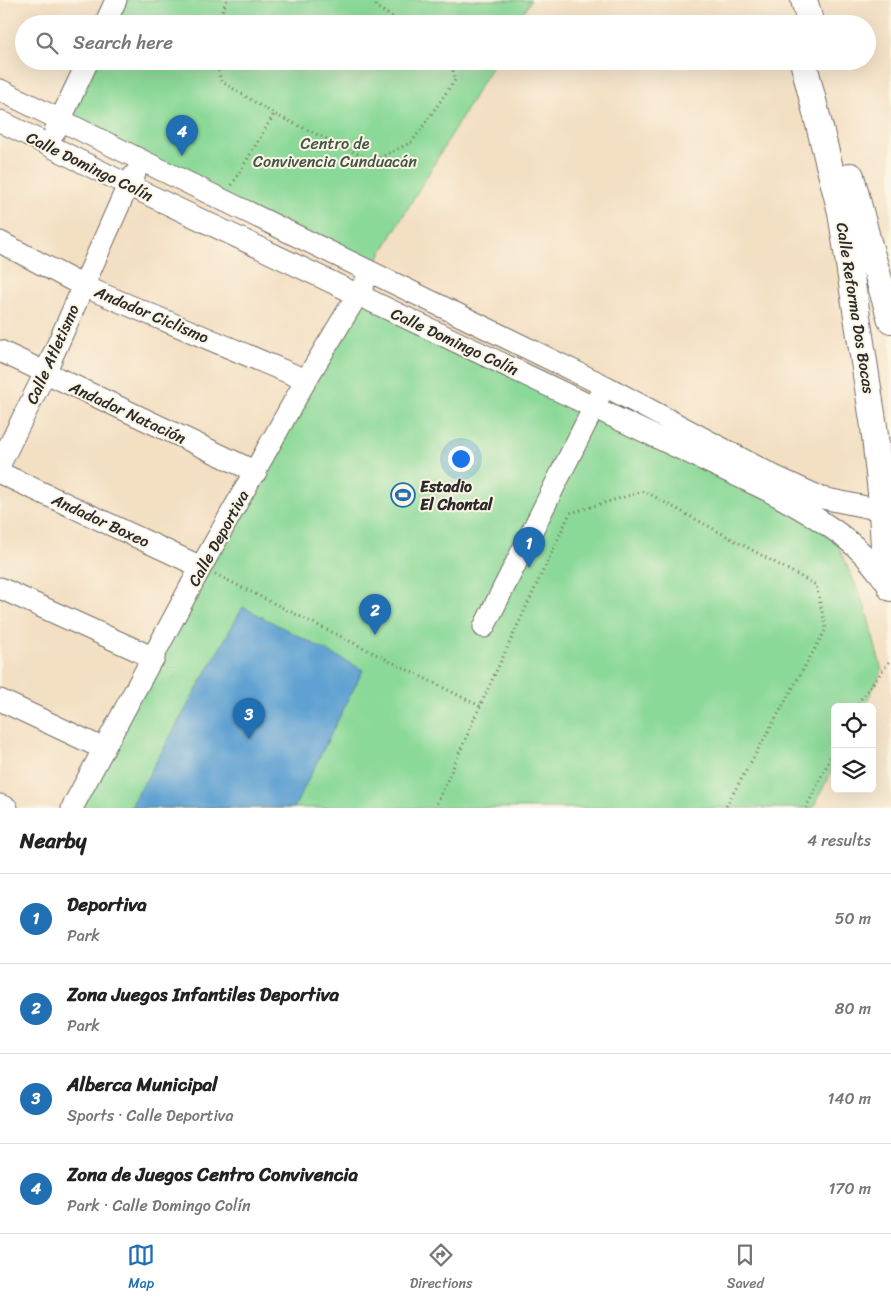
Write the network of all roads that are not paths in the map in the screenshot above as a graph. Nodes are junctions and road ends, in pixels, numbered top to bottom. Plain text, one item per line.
1 (116, 0) edge
2 (788, 0) edge
3 (804, 0) edge
4 (109, 15) edge
5 (792, 15) edge
6 (808, 15) edge
7 (84, 70) edge
8 (806, 70) edge
9 (822, 70) edge
10 (0, 90) edge
11 (61, 119) junction
12 (0, 121) edge
13 (48, 145) junction
14 (143, 161) junction
15 (128, 185) junction
16 (0, 242) edge
17 (370, 272) junction
18 (83, 286) junction
19 (358, 296) junction
20 (891, 320) edge
21 (0, 351) edge
22 (45, 373) junction
23 (306, 380) junction
24 (605, 386) junction
25 (593, 407) junction
26 (0, 464) edge
27 (256, 472) junction
28 (0, 473) edge
29 (886, 509) edge
30 (202, 567) junction
31 (0, 588) edge
32 (891, 588) edge
33 (484, 627) dead end
34 (154, 658) junction
35 (0, 700) edge
36 (104, 749) junction
37 (0, 805) edge
38 (7, 808) edge
39 (72, 808) edge

1 - 4 street
2 - 5 main road
3 - 6 main road
7 - 11 street
8 - 29 main road, Calle Reforma Dos Bocas
9 - 20 main road, Calle Reforma Dos Bocas
10 - 11 street, Calle Domingo Colín
11 - 13 street
11 - 14 street, Calle Domingo Colín
12 - 13 street, Calle Domingo Colín
13 - 15 street, Calle Domingo Colín
14 - 15 street, Calle Atletismo
14 - 17 street, Calle Domingo Colín
15 - 18 street, Calle Atletismo
15 - 19 street, Calle Domingo Colín
16 - 18 street, Andador Ciclismo
17 - 19 street, Calle Deportiva
17 - 24 street, Calle Domingo Colín
18 - 22 street, Calle Atletismo
18 - 23 street, Andador Ciclismo
19 - 23 street, Calle Deportiva
19 - 25 street, Calle Domingo Colín
21 - 22 street, Andador Natación
22 - 26 street, Calle Atletismo
22 - 27 street, Andador Natación
23 - 27 street, Calle Deportiva
24 - 25 street
24 - 29 street, Calle Domingo Colín
25 - 32 street, Calle Domingo Colín
25 - 33 street
27 - 30 street, Calle Deportiva
28 - 30 street, Andador Boxeo
29 - 32 main road, Calle Reforma Dos Bocas
30 - 34 street, Calle Deportiva
31 - 34 street
34 - 36 street, Calle Deportiva
35 - 36 street
36 - 39 street, Calle Deportiva
37 - 38 street

